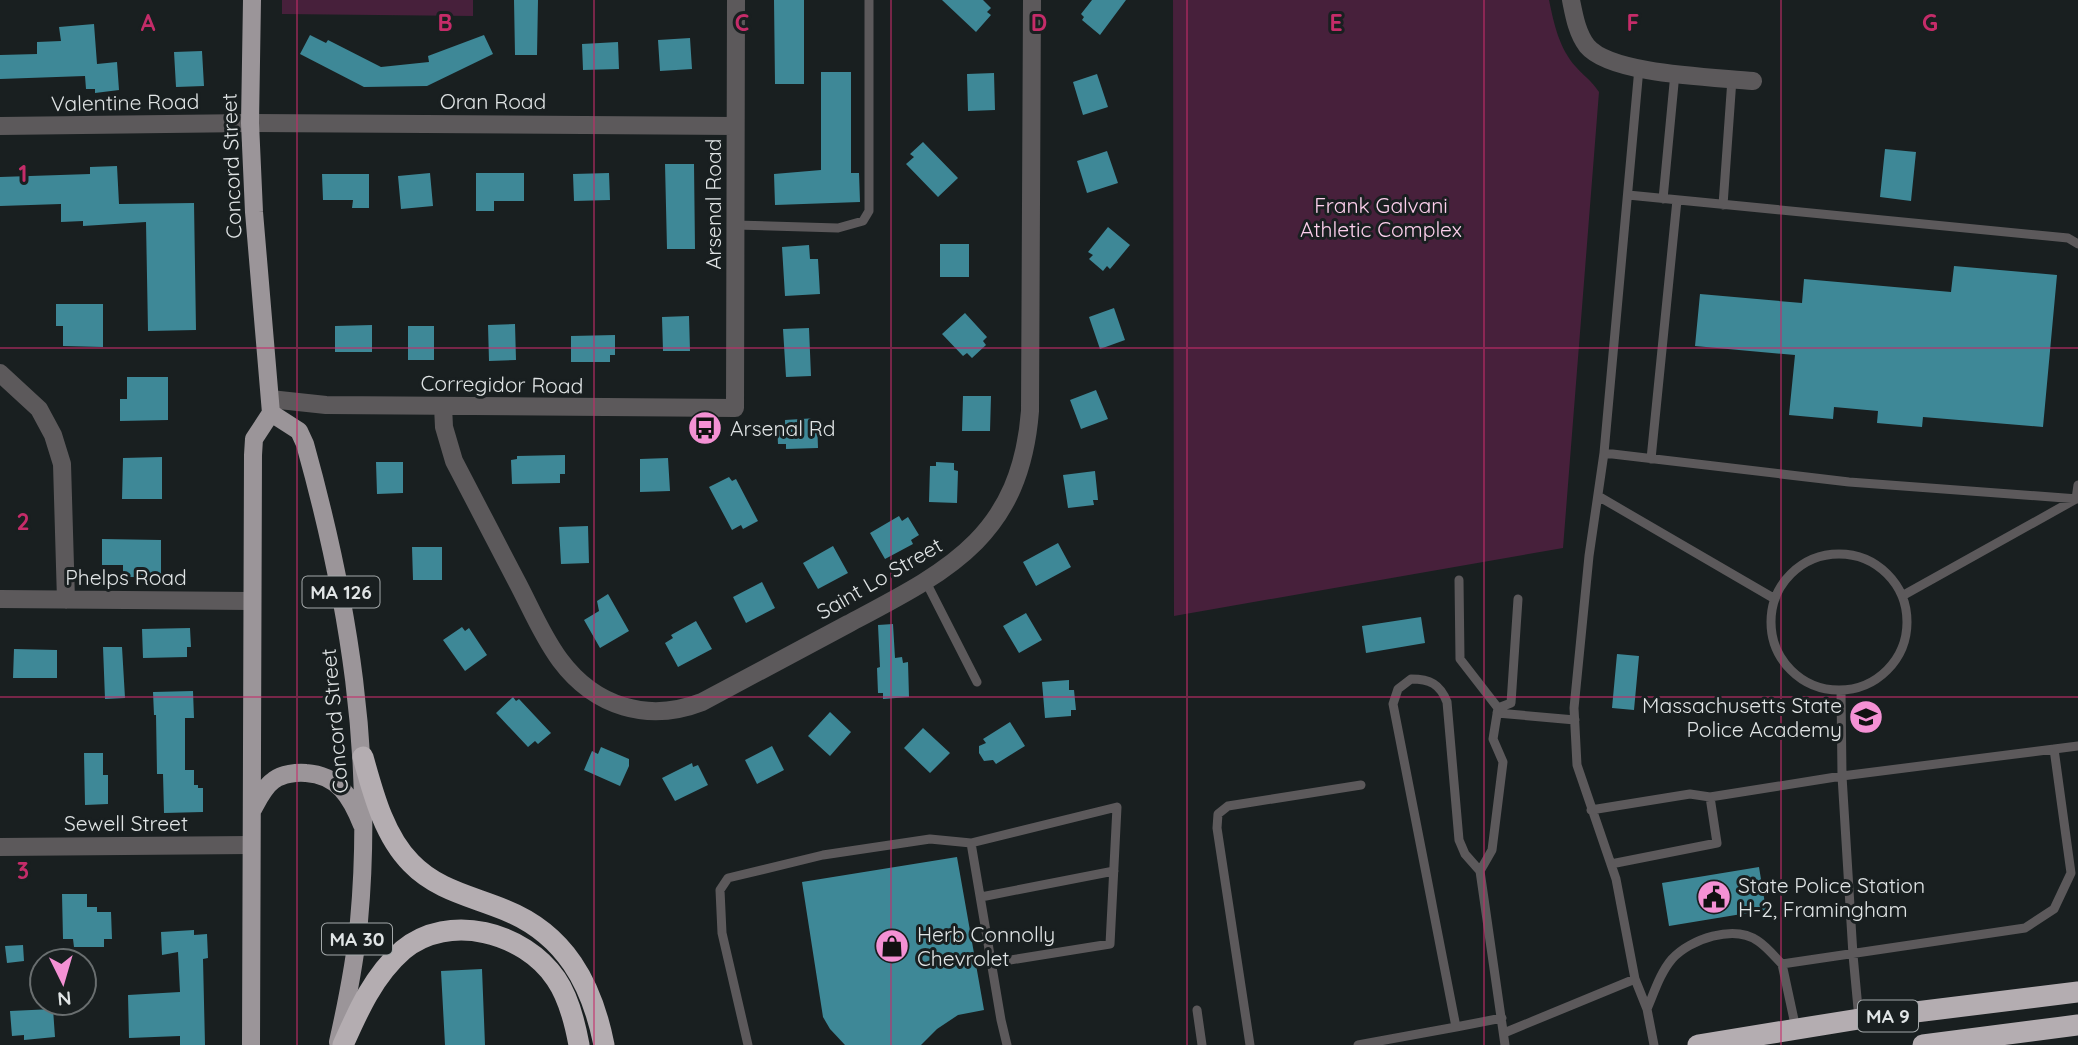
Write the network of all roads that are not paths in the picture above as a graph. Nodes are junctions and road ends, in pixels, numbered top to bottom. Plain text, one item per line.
1 (252, 0) edge
2 (736, 0) edge
3 (869, 0) edge
4 (1032, 0) edge
5 (1571, 0) edge
6 (1639, 68) junction
7 (1675, 73) junction
8 (1732, 79) junction
9 (1753, 81) dead end
10 (250, 123) junction
11 (0, 126) edge
12 (736, 126) junction
13 (1628, 195) junction
14 (1662, 198) junction
15 (1677, 200) junction
16 (1723, 205) junction
17 (735, 225) junction
18 (2078, 244) edge
19 (0, 373) edge
20 (270, 406) junction
21 (443, 406) junction
22 (735, 408) joint
23 (1604, 453) junction
24 (1651, 459) junction
25 (2078, 485) edge
26 (1598, 496) junction
27 (2077, 499) edge
28 (1459, 579) dead end
29 (926, 582) junction
30 (1902, 596) junction
31 (0, 599) edge
32 (1518, 599) dead end
33 (1774, 599) junction
34 (66, 600) junction
35 (251, 601) junction
36 (976, 682) dead end
37 (1841, 690) junction
38 (1498, 710) junction
39 (1575, 720) junction
40 (2078, 746) edge
41 (2054, 749) junction
42 (363, 757) junction
43 (1842, 776) junction
44 (1361, 785) dead end
45 (1710, 797) junction
46 (1591, 810) junction
47 (251, 811) junction
48 (364, 831) junction
49 (971, 843) junction
50 (251, 845) junction
51 (0, 847) edge
52 (1611, 864) junction
53 (1114, 871) junction
54 (1480, 871) junction
55 (981, 897) junction
56 (1853, 955) junction
57 (992, 963) junction
58 (1783, 964) junction
59 (1635, 979) junction
60 (2078, 992) edge
61 (1647, 1009) junction
62 (1197, 1010) dead end
63 (1502, 1018) junction
64 (1859, 1019) junction
65 (2078, 1025) edge
66 (1456, 1027) junction
67 (1796, 1029) junction
68 (1504, 1033) junction
69 (1984, 1041) edge
70 (251, 1045) edge
71 (340, 1045) edge
72 (579, 1045) edge
73 (604, 1045) edge
74 (748, 1045) edge
75 (1007, 1045) edge
76 (1202, 1045) edge
77 (1250, 1045) edge
78 (1358, 1045) edge
79 (1505, 1045) edge
80 (1654, 1045) edge
81 (1698, 1045) edge
82 (1923, 1045) edge

1 - 10 main road, Concord Street
2 - 12 street, Arsenal Road
3 - 17 lane
4 - 29 street, Saint Lo Street
5 - 6 street
6 - 7 street
6 - 13 lane
7 - 8 street
7 - 14 lane
8 - 9 street
8 - 16 lane
10 - 11 street, Valentine Road
10 - 12 street, Oran Road
10 - 20 main road, Concord Street
12 - 17 street, Arsenal Road
13 - 14 lane
13 - 23 lane
14 - 15 lane
15 - 16 lane
15 - 24 lane
16 - 18 lane
17 - 22 street, Arsenal Road
19 - 34 street
20 - 21 street, Corregidor Road
20 - 35 main road
20 - 42 main road, Concord Street / MA 126
21 - 22 street, Corregidor Road
21 - 29 street, Saint Lo Street
23 - 24 lane
23 - 26 lane
24 - 27 lane
25 - 27 lane
26 - 33 lane
26 - 39 lane
27 - 30 lane
28 - 38 lane
29 - 36 lane
30 - 33 lane
30 - 37 lane
31 - 34 street, Phelps Road
32 - 38 lane
33 - 37 lane
34 - 35 street, Phelps Road
35 - 47 main road
37 - 43 lane
38 - 39 lane
38 - 54 lane
39 - 46 lane
40 - 41 lane
41 - 43 lane
41 - 56 lane
42 - 48 main road, Concord Street / MA 126
42 - 73 highway
43 - 45 lane
43 - 56 lane
44 - 77 lane
45 - 46 lane
45 - 52 lane
46 - 52 lane
47 - 48 main road, MA 30
47 - 50 main road
48 - 71 main road, Concord Street / MA 30
49 - 53 lane
49 - 55 lane
49 - 74 lane
50 - 51 street, Sewell Street
50 - 70 main road
52 - 59 lane
53 - 55 lane
53 - 57 lane
54 - 63 lane
54 - 66 lane
55 - 57 lane
56 - 58 lane
56 - 64 lane
57 - 75 lane
58 - 61 lane
58 - 67 lane
59 - 61 lane
59 - 68 lane
60 - 64 highway, MA 9
61 - 80 lane
62 - 76 lane
63 - 66 lane
63 - 68 lane
64 - 67 highway, MA 9
65 - 69 highway, MA 9
66 - 78 lane
67 - 81 highway, MA 9
68 - 79 lane
69 - 82 highway, MA 9
71 - 72 highway

